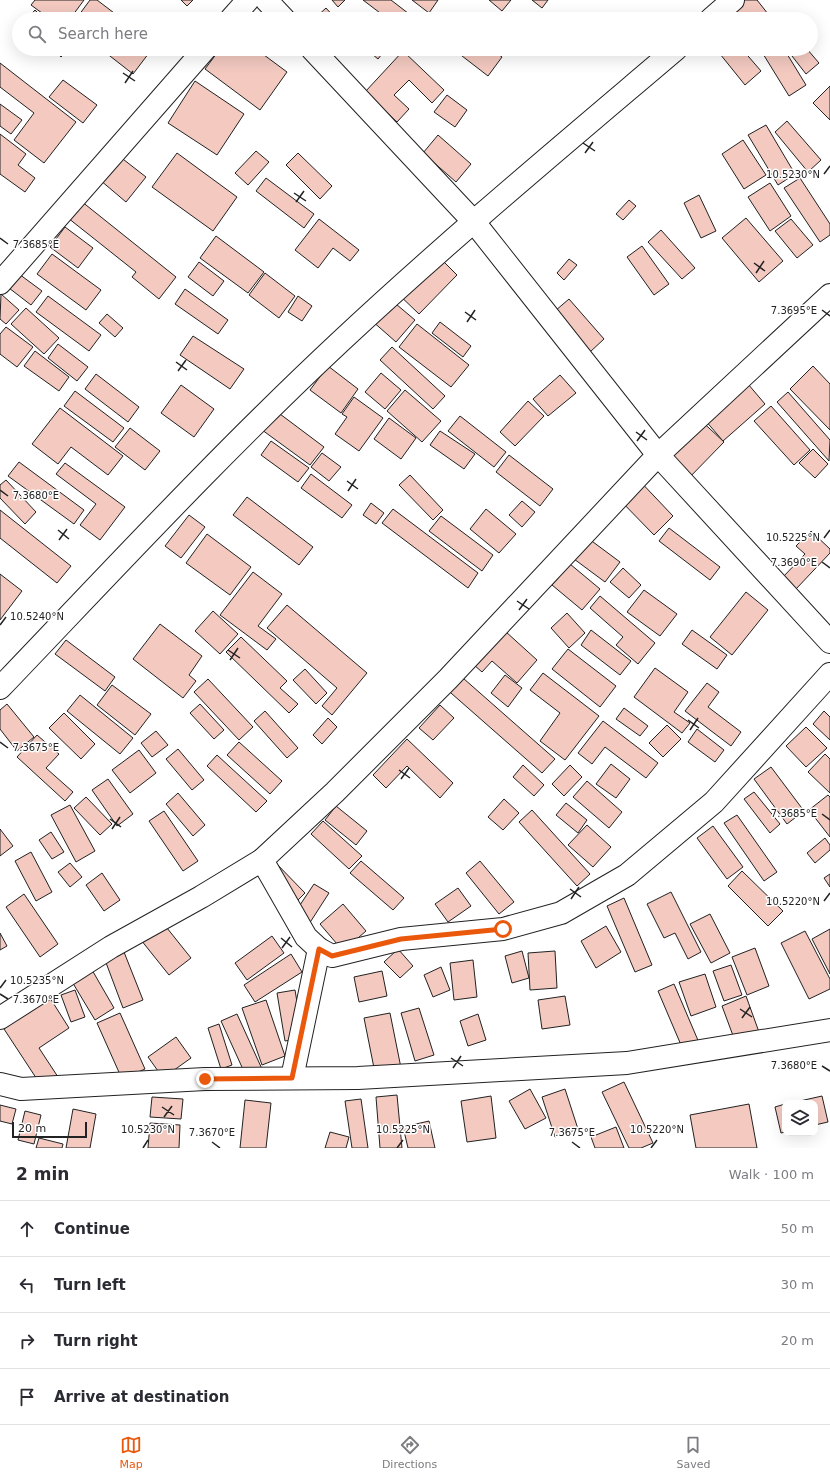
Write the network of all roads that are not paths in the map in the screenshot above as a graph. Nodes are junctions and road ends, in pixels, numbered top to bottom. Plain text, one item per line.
1 (248, 0) edge
2 (266, 0) edge
3 (733, 0) edge
4 (237, 12) edge
5 (277, 12) edge
6 (719, 12) edge
7 (199, 56) edge
8 (319, 56) edge
9 (668, 56) edge
10 (474, 222) junction
11 (0, 282) edge
12 (830, 294) edge
13 (658, 455) junction
14 (830, 642) edge
15 (830, 674) edge
16 (0, 688) edge
17 (262, 860) junction
18 (319, 949) junction
19 (0, 1018) edge
20 (830, 1030) edge
21 (292, 1078) junction
22 (0, 1084) edge

1 - 4 street
2 - 5 street
3 - 6 street
7 - 11 street
8 - 10 street
9 - 10 street
10 - 13 street
10 - 16 street
12 - 13 street
13 - 14 street
13 - 17 street
15 - 18 street
17 - 18 street
17 - 19 street
18 - 21 street
20 - 21 street
21 - 22 street

